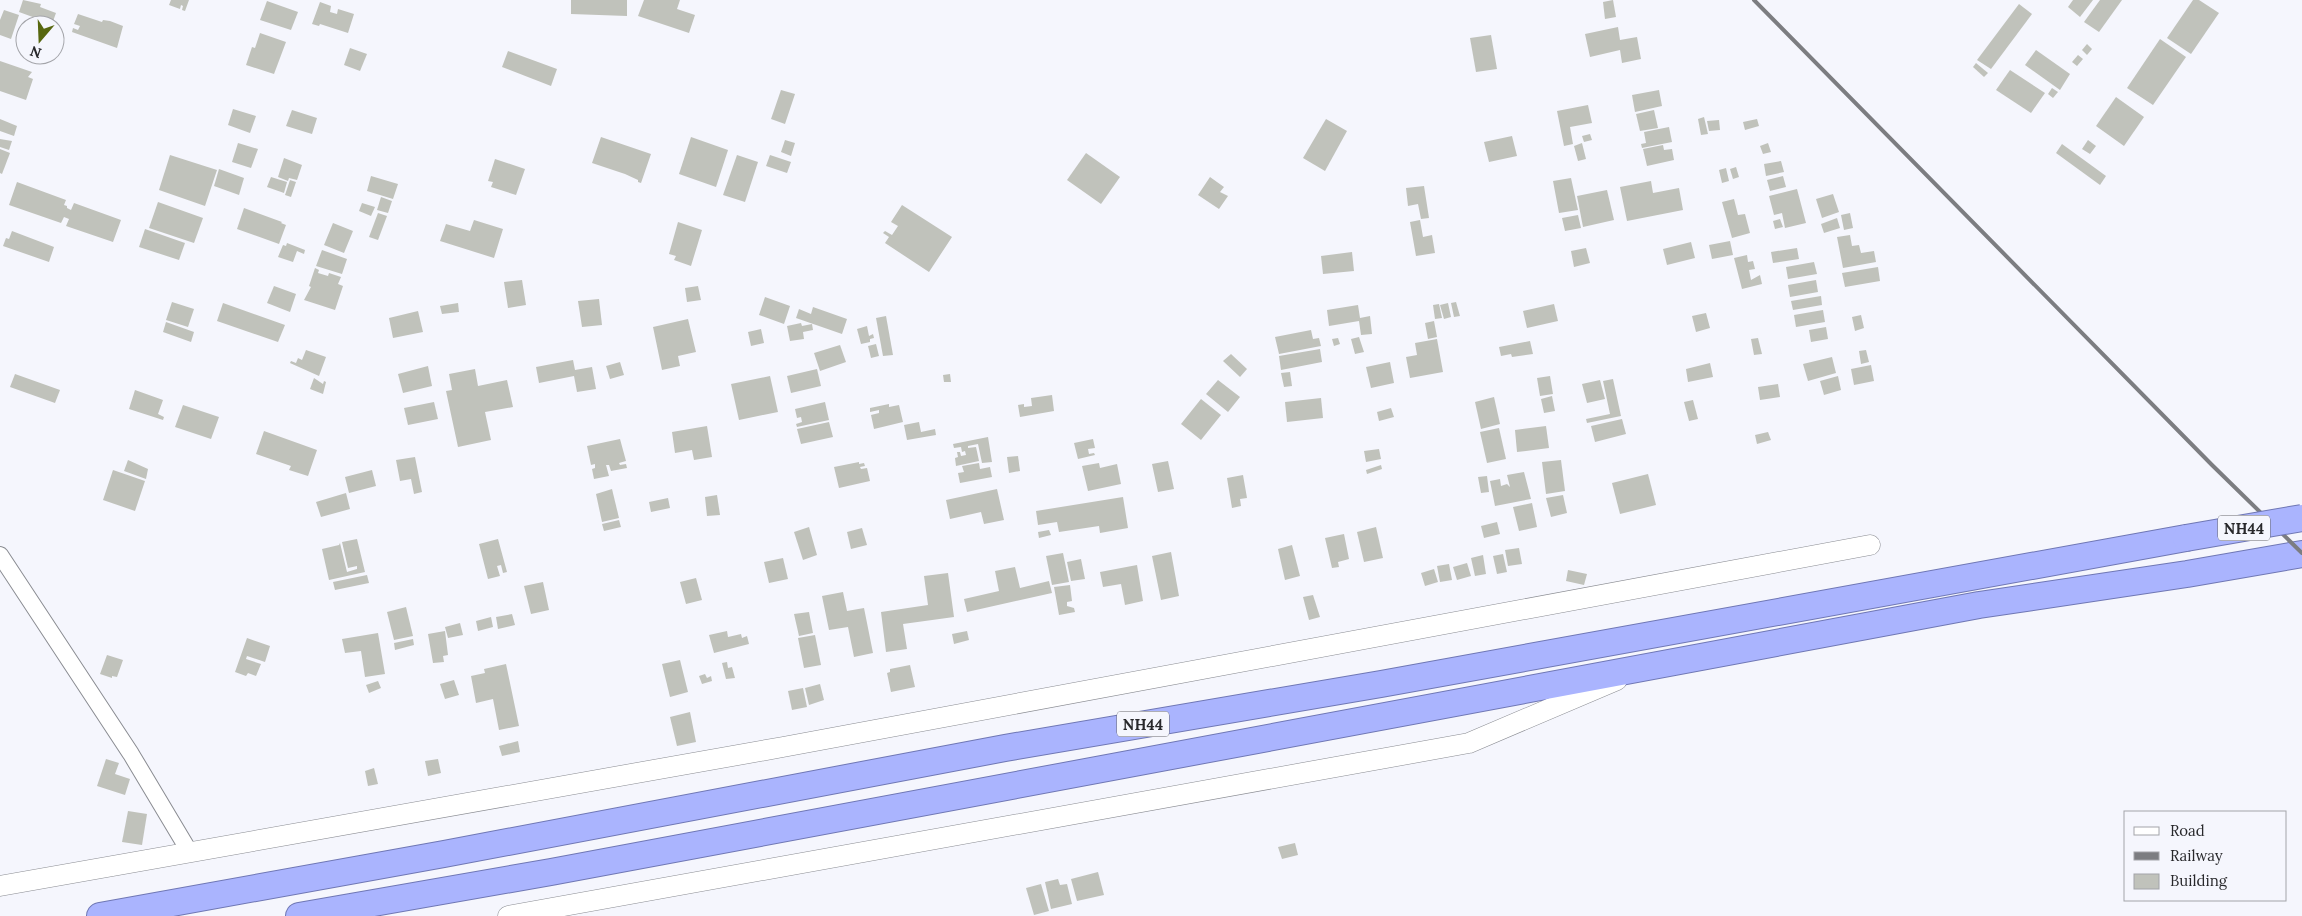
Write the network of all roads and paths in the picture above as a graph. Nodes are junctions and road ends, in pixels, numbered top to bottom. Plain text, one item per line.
1 (2302, 518) edge
2 (1870, 545) dead end
3 (2302, 554) edge
4 (0, 556) edge
5 (1644, 668) junction
6 (189, 851) junction
7 (0, 886) edge
8 (100, 916) edge
9 (299, 916) edge
10 (508, 916) edge

1 - 8 highway, NH44, bridge
2 - 6 street
3 - 5 highway, NH44
4 - 6 street
5 - 9 highway, NH44
5 - 10 street
6 - 7 street

